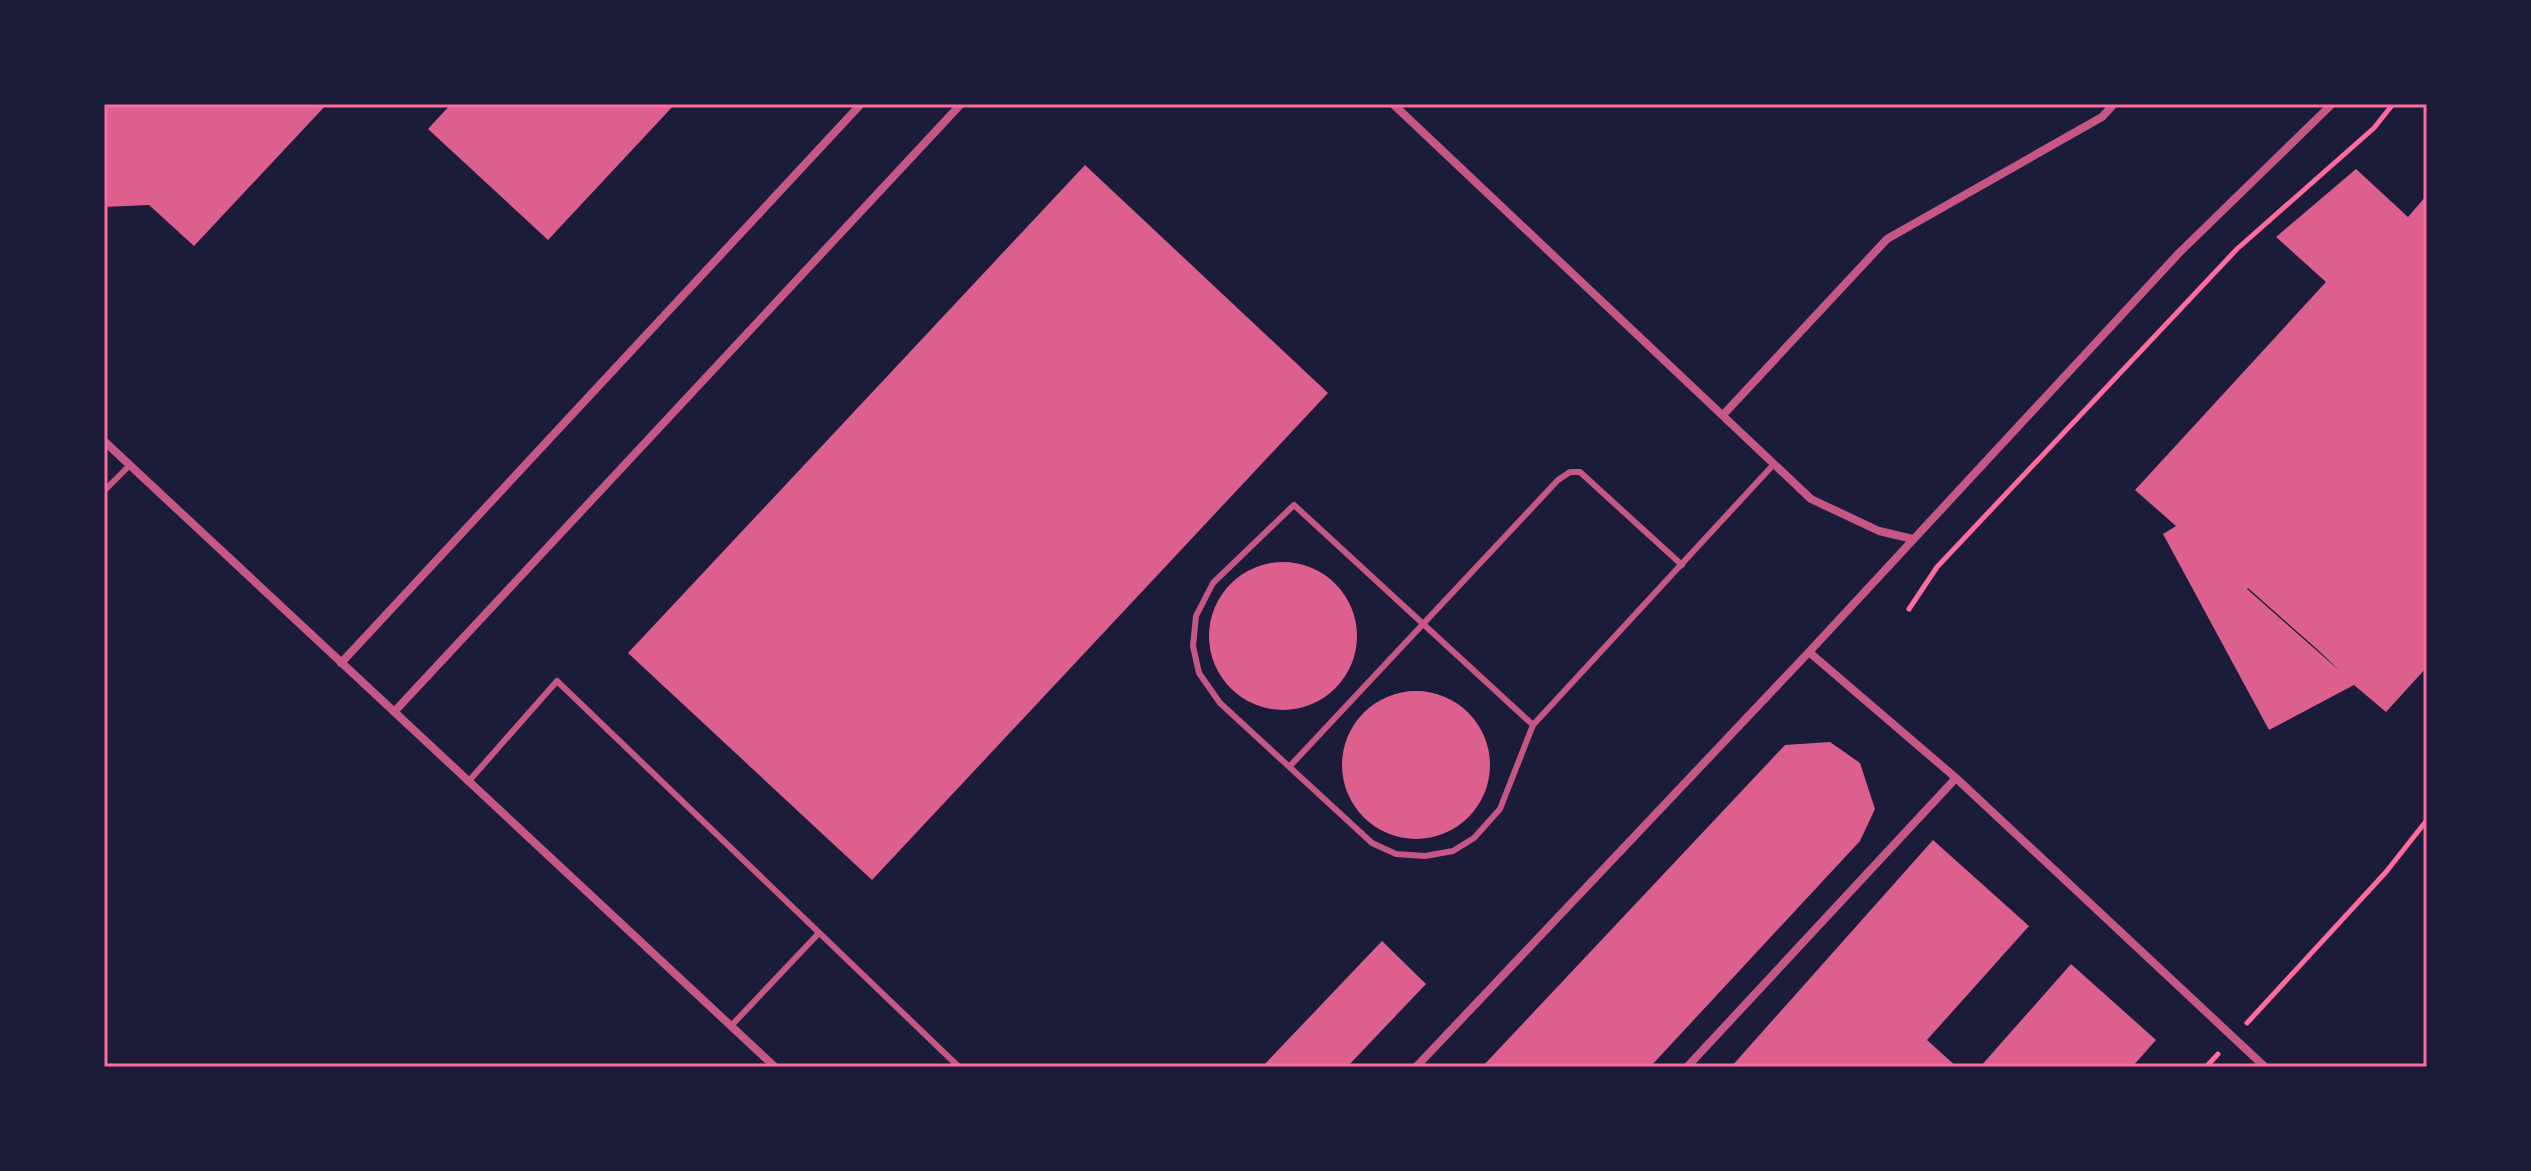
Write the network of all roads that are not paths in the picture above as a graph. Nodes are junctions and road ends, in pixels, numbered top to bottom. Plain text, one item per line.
1 (861, 104) edge
2 (961, 104) edge
3 (1393, 104) edge
4 (2114, 104) edge
5 (2332, 104) edge
6 (1723, 415) junction
7 (104, 441) edge
8 (1774, 464) junction
9 (130, 465) junction
10 (104, 491) edge
11 (1913, 539) junction
12 (1682, 565) junction
13 (1422, 624) junction
14 (1809, 652) junction
15 (341, 663) junction
16 (394, 712) junction
17 (1533, 725) junction
18 (1290, 766) junction
19 (1956, 778) junction
20 (468, 782) junction
21 (819, 933) junction
22 (731, 1026) junction
23 (775, 1067) edge
24 (959, 1067) edge
25 (1416, 1067) edge
26 (1687, 1067) edge
27 (2265, 1067) edge

1 - 15 street
2 - 16 street
3 - 6 street
4 - 6 street
5 - 11 street
6 - 8 street
7 - 9 street
8 - 11 street
8 - 12 lane
9 - 10 lane
9 - 15 street
11 - 14 street
12 - 13 lane
12 - 17 lane
13 - 17 lane
13 - 18 lane
13 - 18 lane
14 - 19 street
14 - 25 street
15 - 16 street
16 - 20 street
17 - 18 lane
19 - 26 street
19 - 27 street
20 - 21 lane
20 - 22 street
21 - 22 lane
21 - 24 lane
22 - 23 street

